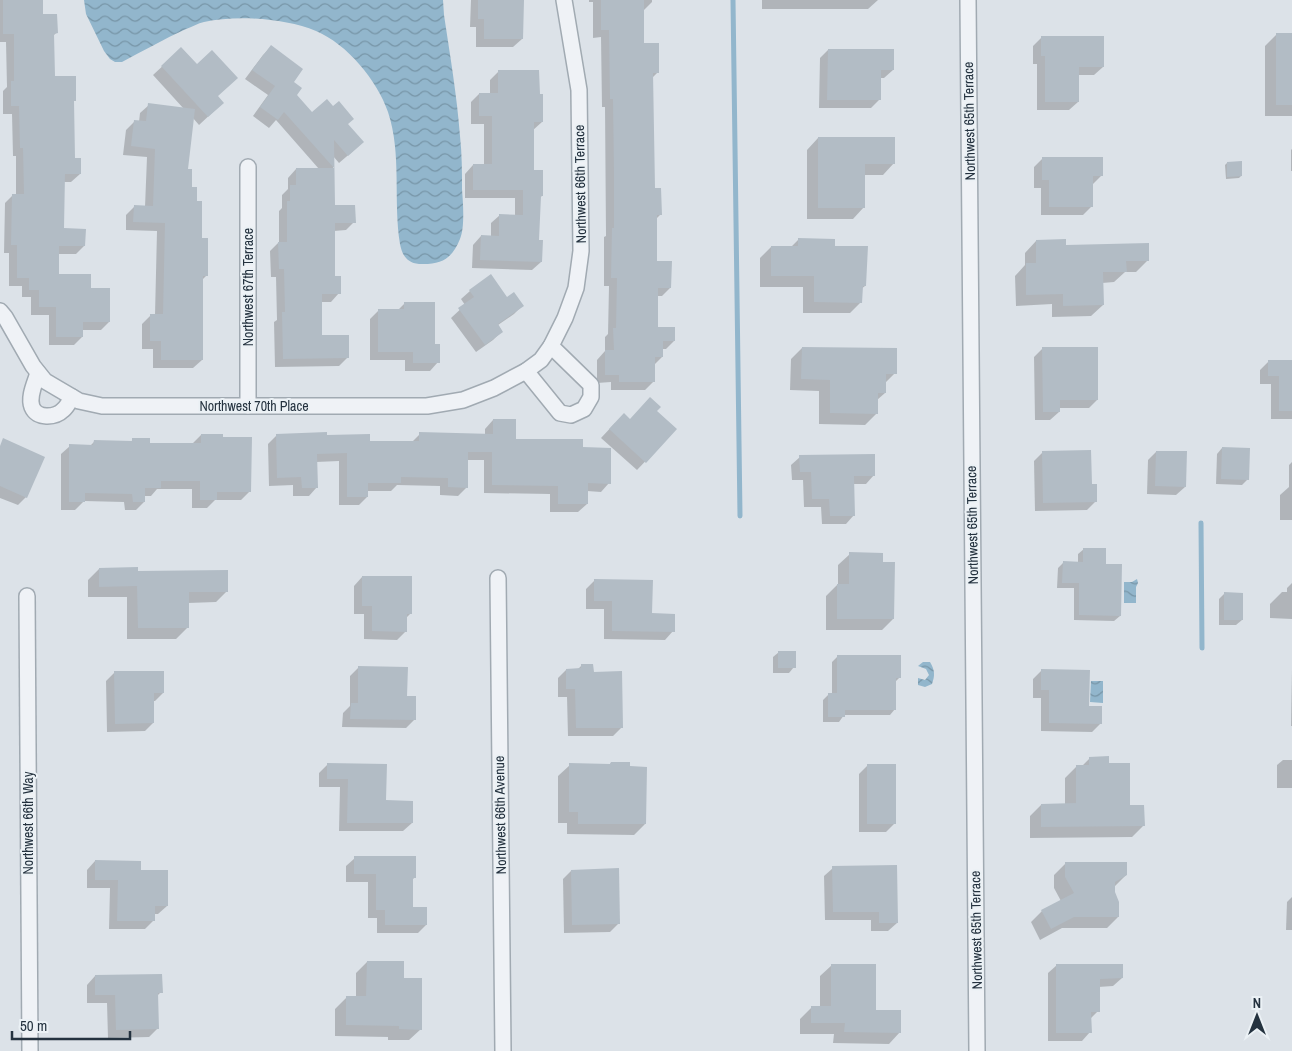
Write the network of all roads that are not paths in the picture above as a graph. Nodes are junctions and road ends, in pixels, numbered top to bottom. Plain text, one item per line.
1 (564, 0) edge
2 (968, 0) edge
3 (248, 167) dead end
4 (0, 311) edge
5 (551, 346) junction
6 (541, 360) joint
7 (526, 371) junction
8 (38, 373) junction
9 (72, 397) junction
10 (248, 406) junction
11 (498, 578) dead end
12 (26, 596) dead end
13 (30, 1051) edge
14 (503, 1051) edge
15 (977, 1051) edge

1 - 5 street, Northwest 66th Terrace
2 - 15 street, Northwest 65th Terrace
3 - 10 street, Northwest 67th Terrace
4 - 8 street, Northwest 70th Place
5 - 6 street, Northwest 66th Terrace
5 - 7 street
6 - 7 street, Northwest 70th Place
7 - 10 street, Northwest 70th Place
8 - 9 street, Northwest 70th Place
8 - 9 street
9 - 10 street, Northwest 70th Place
11 - 14 street, Northwest 66th Avenue
12 - 13 street, Northwest 66th Way

